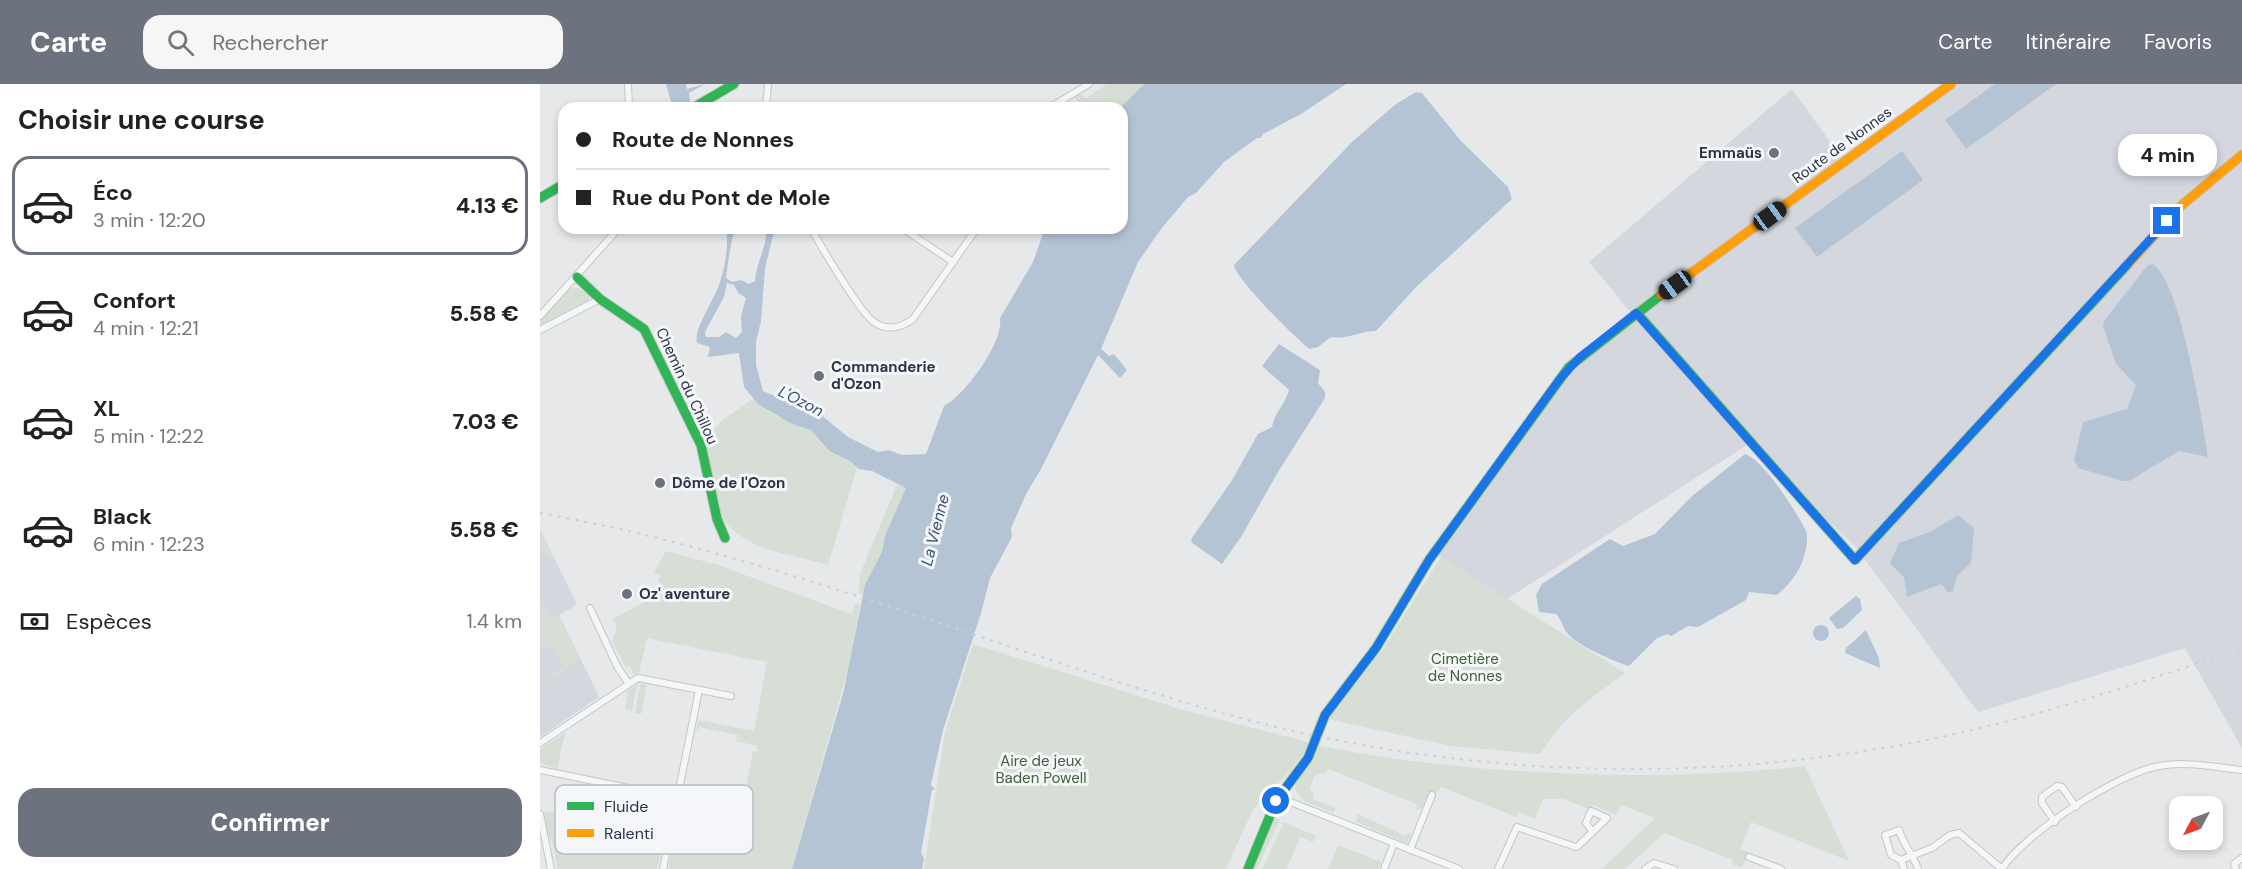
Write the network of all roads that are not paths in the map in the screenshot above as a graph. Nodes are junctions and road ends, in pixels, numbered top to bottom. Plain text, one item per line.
1 (628, 84) edge
2 (734, 84) edge
3 (768, 84) edge
4 (1089, 84) edge
5 (1951, 84) edge
6 (629, 102) edge
7 (703, 102) edge
8 (766, 102) edge
9 (1059, 102) edge
10 (2242, 155) edge
11 (558, 188) edge
12 (540, 198) edge
13 (614, 234) edge
14 (815, 234) edge
15 (911, 234) edge
16 (973, 234) edge
17 (953, 262) junction
18 (577, 277) junction
19 (600, 299) junction
20 (1636, 313) junction
21 (540, 316) edge
22 (540, 330) edge
23 (725, 538) dead end
24 (590, 608) dead end
25 (629, 684) junction
26 (699, 690) junction
27 (731, 696) dead end
28 (540, 743) edge
29 (540, 770) edge
30 (2242, 770) edge
31 (613, 785) edge
32 (680, 785) edge
33 (1432, 795) dead end
34 (1278, 797) junction
35 (2076, 807) junction
36 (540, 814) edge
37 (2055, 822) junction
38 (1593, 832) dead end
39 (1394, 843) junction
40 (1410, 850) junction
41 (666, 854) edge
42 (1914, 856) junction
43 (1749, 857) dead end
44 (2242, 858) edge
45 (1900, 860) junction
46 (551, 869) edge
47 (663, 869) edge
48 (1248, 869) edge
49 (1384, 869) edge
50 (1459, 869) edge
51 (1498, 869) edge
52 (1645, 869) edge
53 (1674, 869) edge
54 (1779, 869) edge
55 (1904, 869) edge
56 (1918, 869) edge
57 (2236, 869) edge

1 - 6 street
2 - 7 street
3 - 8 street
4 - 9 street
5 - 20 street, Route de Nonnes
10 - 20 street
11 - 12 street
13 - 18 street
14 - 17 street
15 - 17 street
16 - 17 street
18 - 19 street, Chemin du Chillou
18 - 21 street
19 - 22 street
19 - 23 street, Chemin du Chillou
20 - 34 street, Route de Nonnes
24 - 25 street
25 - 26 street
25 - 28 street
26 - 27 street
26 - 32 street
29 - 31 street
30 - 35 street
33 - 40 street
34 - 39 street
34 - 48 street, Route de Nonnes
35 - 37 street
35 - 37 street
36 - 46 street
37 - 42 street
38 - 51 street
39 - 40 street
39 - 49 street
40 - 50 street
41 - 47 street
42 - 45 street
42 - 45 street
42 - 56 street
43 - 54 street
44 - 57 street
45 - 55 street
52 - 53 street

